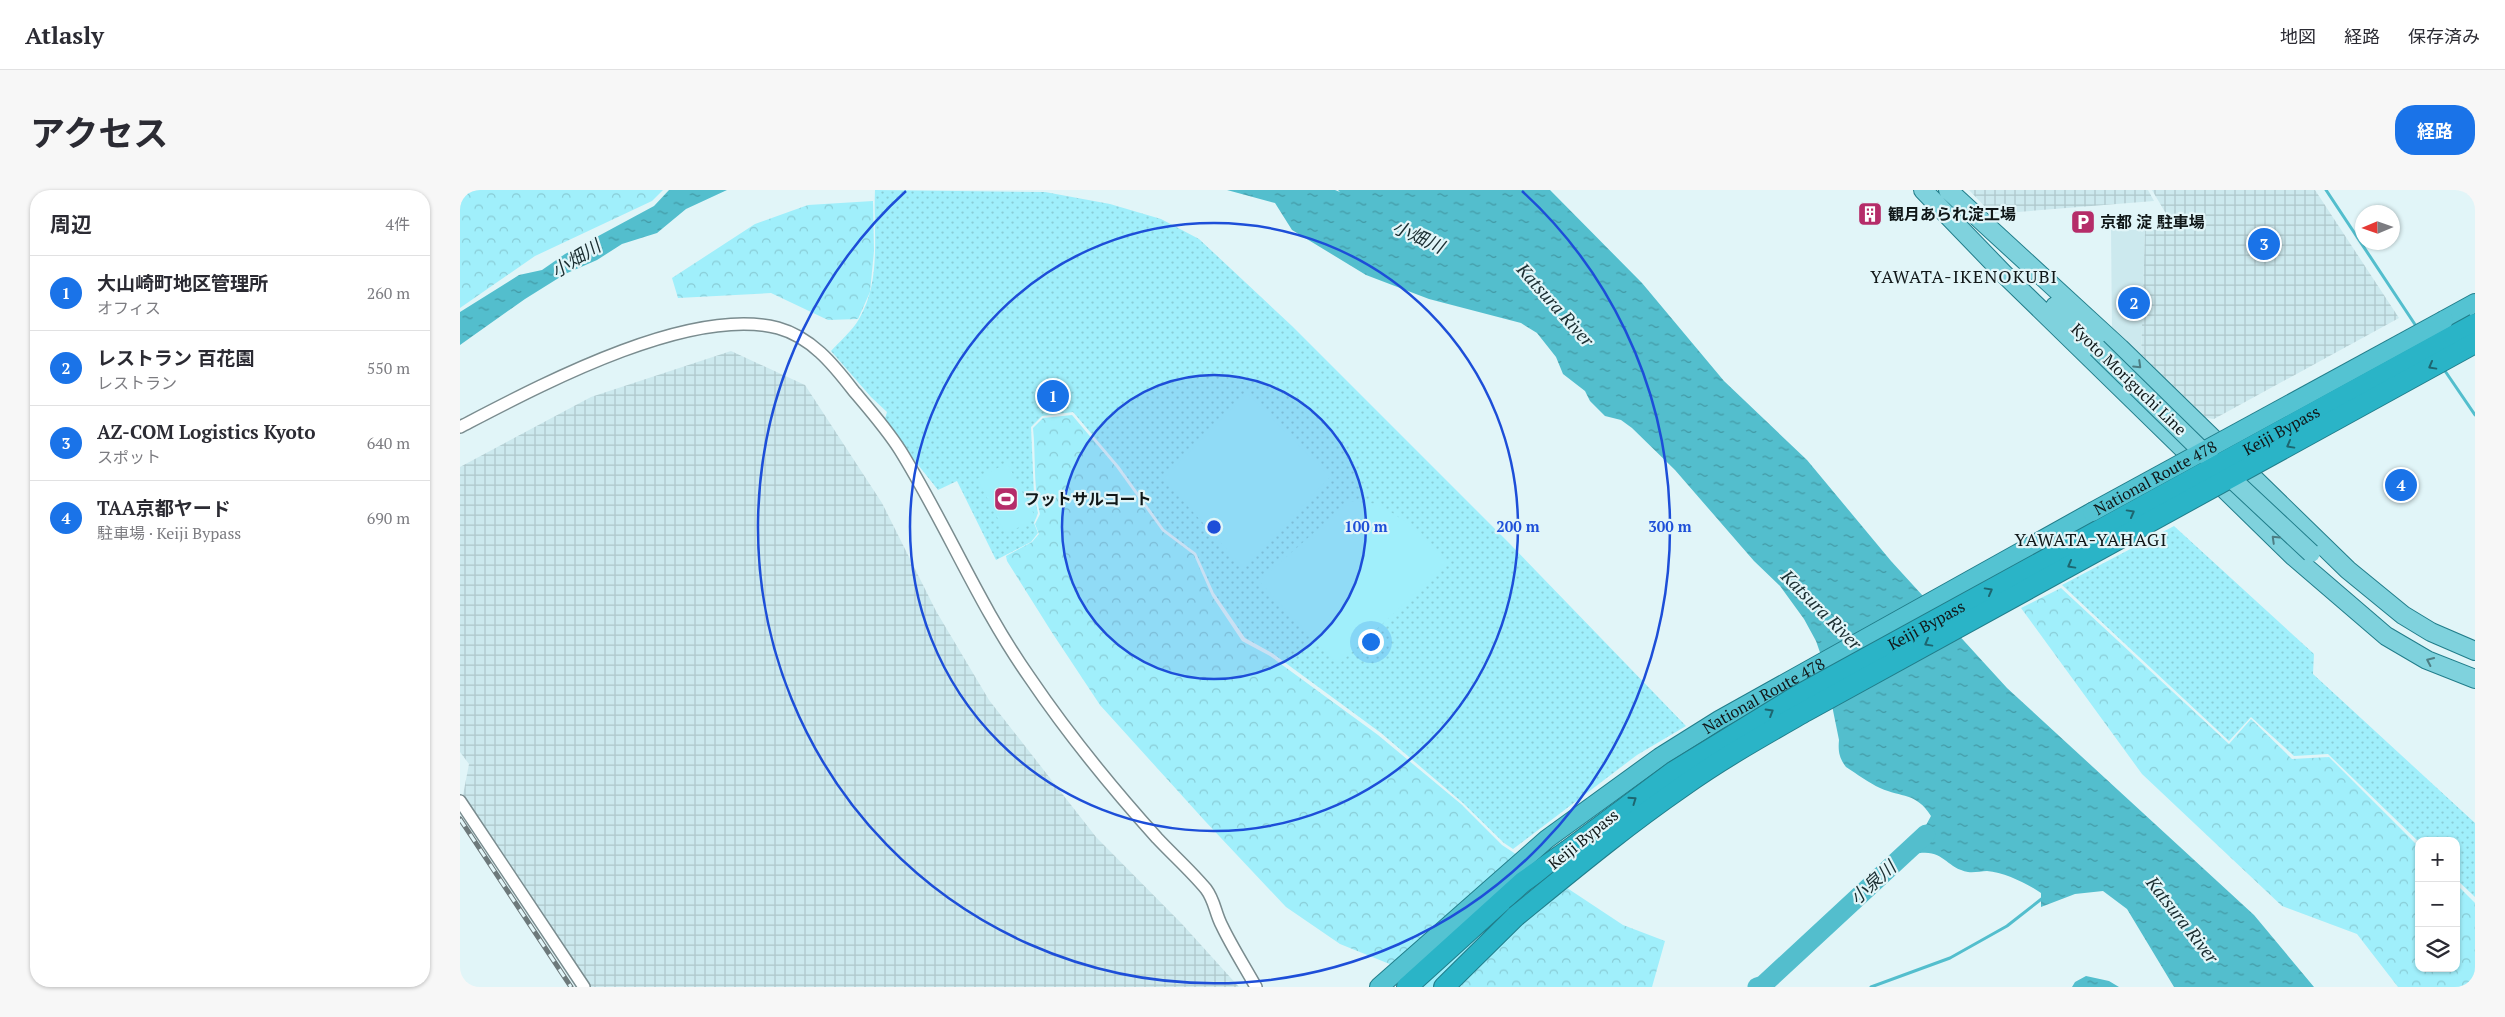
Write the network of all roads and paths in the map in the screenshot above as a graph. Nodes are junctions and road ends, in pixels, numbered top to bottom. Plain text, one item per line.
1 (1923, 190) edge
2 (1935, 190) edge
3 (1948, 190) edge
4 (2475, 303) edge
5 (2475, 324) edge
6 (2475, 343) edge
7 (2120, 348) junction
8 (2099, 372) junction
9 (460, 427) edge
10 (2203, 452) junction
11 (2312, 544) junction
12 (2294, 557) junction
13 (2475, 651) edge
14 (2475, 663) edge
15 (2475, 679) edge
16 (460, 801) edge
17 (1567, 851) junction
18 (1516, 916) junction
19 (584, 987) edge
20 (1256, 987) edge
21 (1379, 987) edge
22 (1407, 987) edge
23 (1419, 987) edge
24 (1444, 987) edge
25 (1455, 987) edge

1 - 8 main road
2 - 10 main road, Kyoto Moriguchi Line, bridge
3 - 7 main road
4 - 10 highway, National Route 478, bridge
17 -> 5 highway, Keiji Bypass, bridge
6 -> 18 highway, Keiji Bypass, bridge
7 - 8 street
7 -> 11 main road
12 -> 8 main road
9 - 20 street
10 - 11 main road, Kyoto Moriguchi Line, bridge
10 - 21 highway, National Route 478, bridge
11 - 12 street
11 - 13 main road
11 - 14 main road, Kyoto Moriguchi Line
15 -> 12 main road
16 - 19 street
17 - 22 highway
17 - 23 highway, Keiji Bypass
18 - 24 highway, Keiji Bypass
18 - 25 highway

